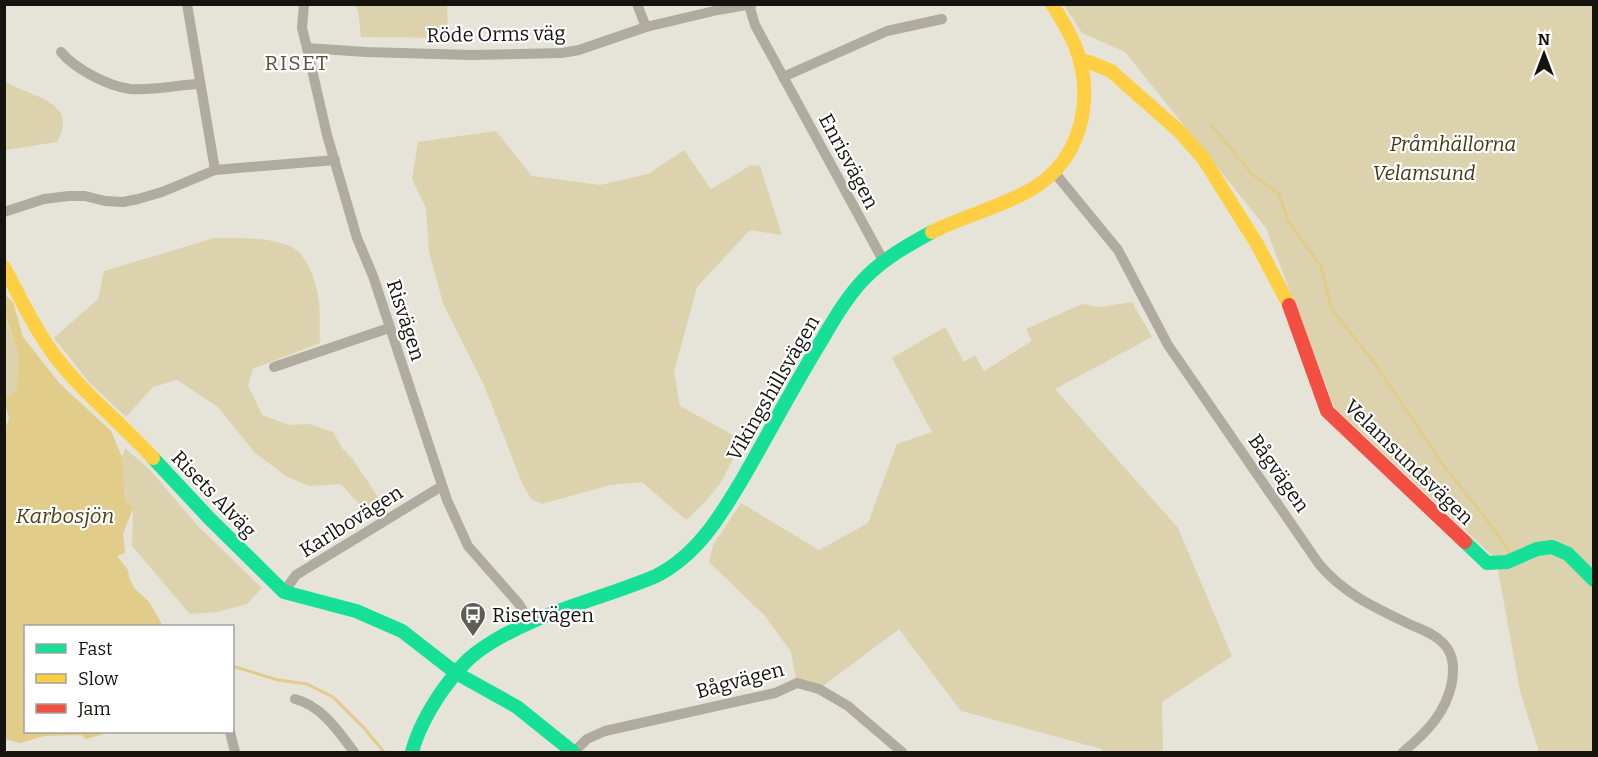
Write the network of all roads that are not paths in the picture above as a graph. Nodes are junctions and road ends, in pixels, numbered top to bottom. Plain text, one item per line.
1 (187, 4) edge
2 (304, 4) edge
3 (637, 4) edge
4 (1052, 4) edge
5 (751, 5) edge
6 (942, 19) dead end
7 (646, 27) junction
8 (307, 48) junction
9 (61, 52) dead end
10 (1080, 61) junction
11 (783, 77) junction
12 (199, 84) junction
13 (335, 160) junction
14 (215, 170) junction
15 (1054, 172) junction
16 (4, 212) edge
17 (884, 262) junction
18 (4, 267) edge
19 (389, 328) junction
20 (274, 368) dead end
21 (442, 486) junction
22 (1593, 580) edge
23 (284, 592) junction
24 (531, 624) junction
25 (456, 673) junction
26 (295, 699) dead end
27 (230, 733) edge
28 (236, 753) edge
29 (354, 753) edge
30 (412, 753) edge
31 (574, 753) edge
32 (902, 753) edge
33 (1402, 753) edge

1 - 12 street
2 - 8 street, Risvägen
3 - 7 street
4 - 10 street, Vikingshillsvägen
5 - 7 street, Röde Orms väg
5 - 11 street, Enrisvägen
6 - 11 street
7 - 8 street, Röde Orms väg
8 - 13 street, Risvägen
9 - 12 street
10 - 15 street, Vikingshillsvägen
10 - 22 street, Velamsundsvägen
11 - 17 street, Enrisvägen
12 - 14 street
13 - 14 street
13 - 19 street, Risvägen
14 - 16 street
15 - 17 street, Vikingshillsvägen
15 - 33 street, Bågvägen
17 - 24 street, Vikingshillsvägen
18 - 23 street, Risets Alväg
19 - 20 street
19 - 21 street, Risvägen
21 - 23 street, Karlbovägen
21 - 24 street, Risvägen
23 - 25 street, Risets Alväg
24 - 25 street, Vikingshillsvägen
25 - 30 street, Vikingshillsvägen
25 - 31 street, Risets Alväg
26 - 29 street
27 - 28 street
31 - 32 street, Bågvägen

